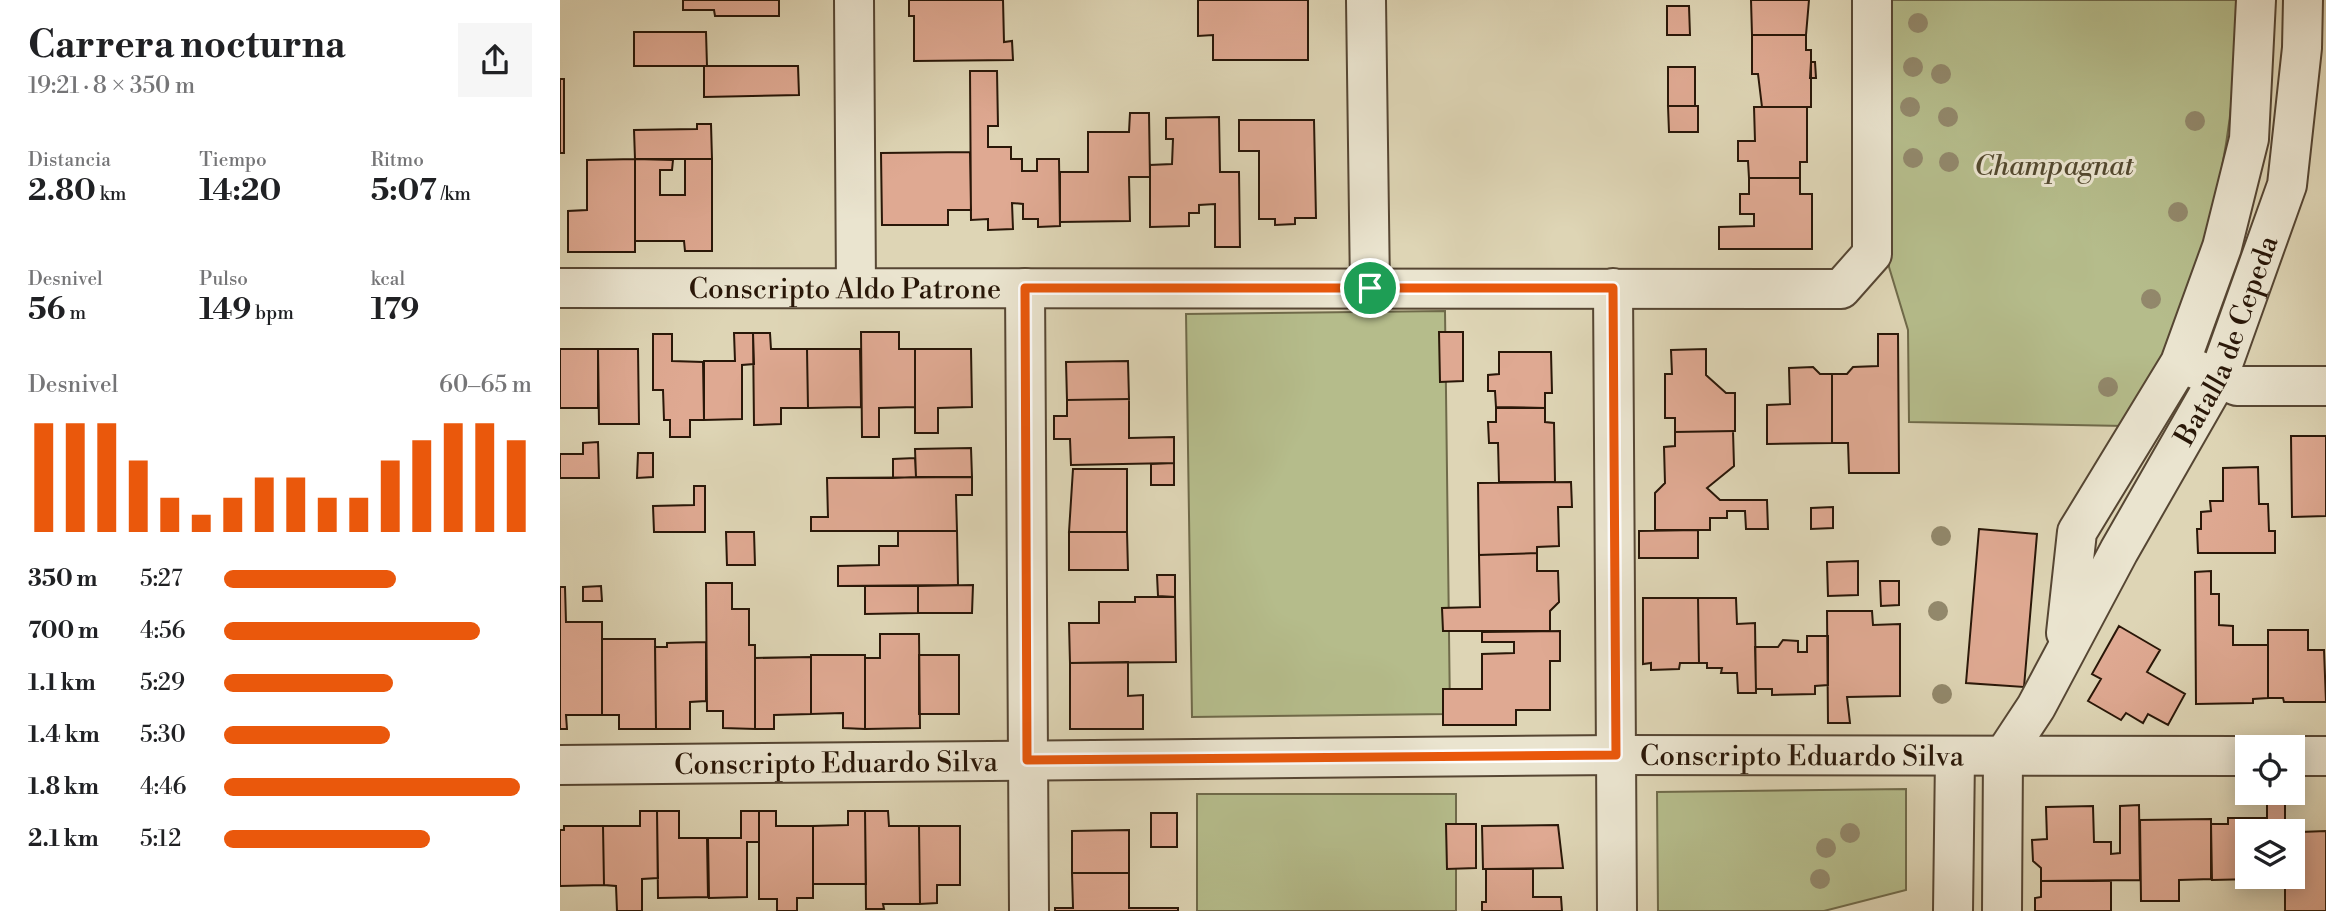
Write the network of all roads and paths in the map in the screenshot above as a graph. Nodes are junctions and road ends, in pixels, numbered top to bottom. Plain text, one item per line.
1 (854, 0) edge
2 (1366, 0) edge
3 (1872, 0) edge
4 (2256, 0) edge
5 (2303, 0) edge
6 (856, 287) junction
7 (560, 288) edge
8 (1025, 288) junction
9 (1370, 288) junction
10 (1613, 288) junction
11 (2180, 363) junction
12 (2218, 379) junction
13 (2326, 387) edge
14 (2064, 651) junction
15 (1616, 755) junction
16 (2326, 756) edge
17 (1955, 757) junction
18 (2003, 757) junction
19 (2235, 757) edge
20 (2305, 757) edge
21 (1027, 760) junction
22 (560, 765) edge
23 (1029, 911) edge
24 (1617, 911) edge
25 (1953, 911) edge
26 (2002, 911) edge

1 - 6 street
2 - 9 street
3 - 10 street, Conscripto Aldo Patrone
4 - 11 street, Batalla de Cepeda
5 - 12 street, Batalla de Cepeda
6 - 7 street, Conscripto Aldo Patrone
6 - 8 street, Conscripto Aldo Patrone
8 - 9 street, Conscripto Aldo Patrone
8 - 21 street
9 - 10 street, Conscripto Aldo Patrone
10 - 15 street
11 - 12 street
11 - 14 street, Batalla de Cepeda
12 - 13 street
12 - 14 street, Batalla de Cepeda
14 - 18 street, Batalla de Cepeda
15 - 17 street, Conscripto Eduardo Silva
15 - 21 street, Conscripto Eduardo Silva
15 - 24 street
16 - 20 street
17 - 18 street, Conscripto Eduardo Silva
17 - 25 street
18 - 19 street, Conscripto Eduardo Silva
18 - 26 street
21 - 22 street, Conscripto Eduardo Silva
21 - 23 street

